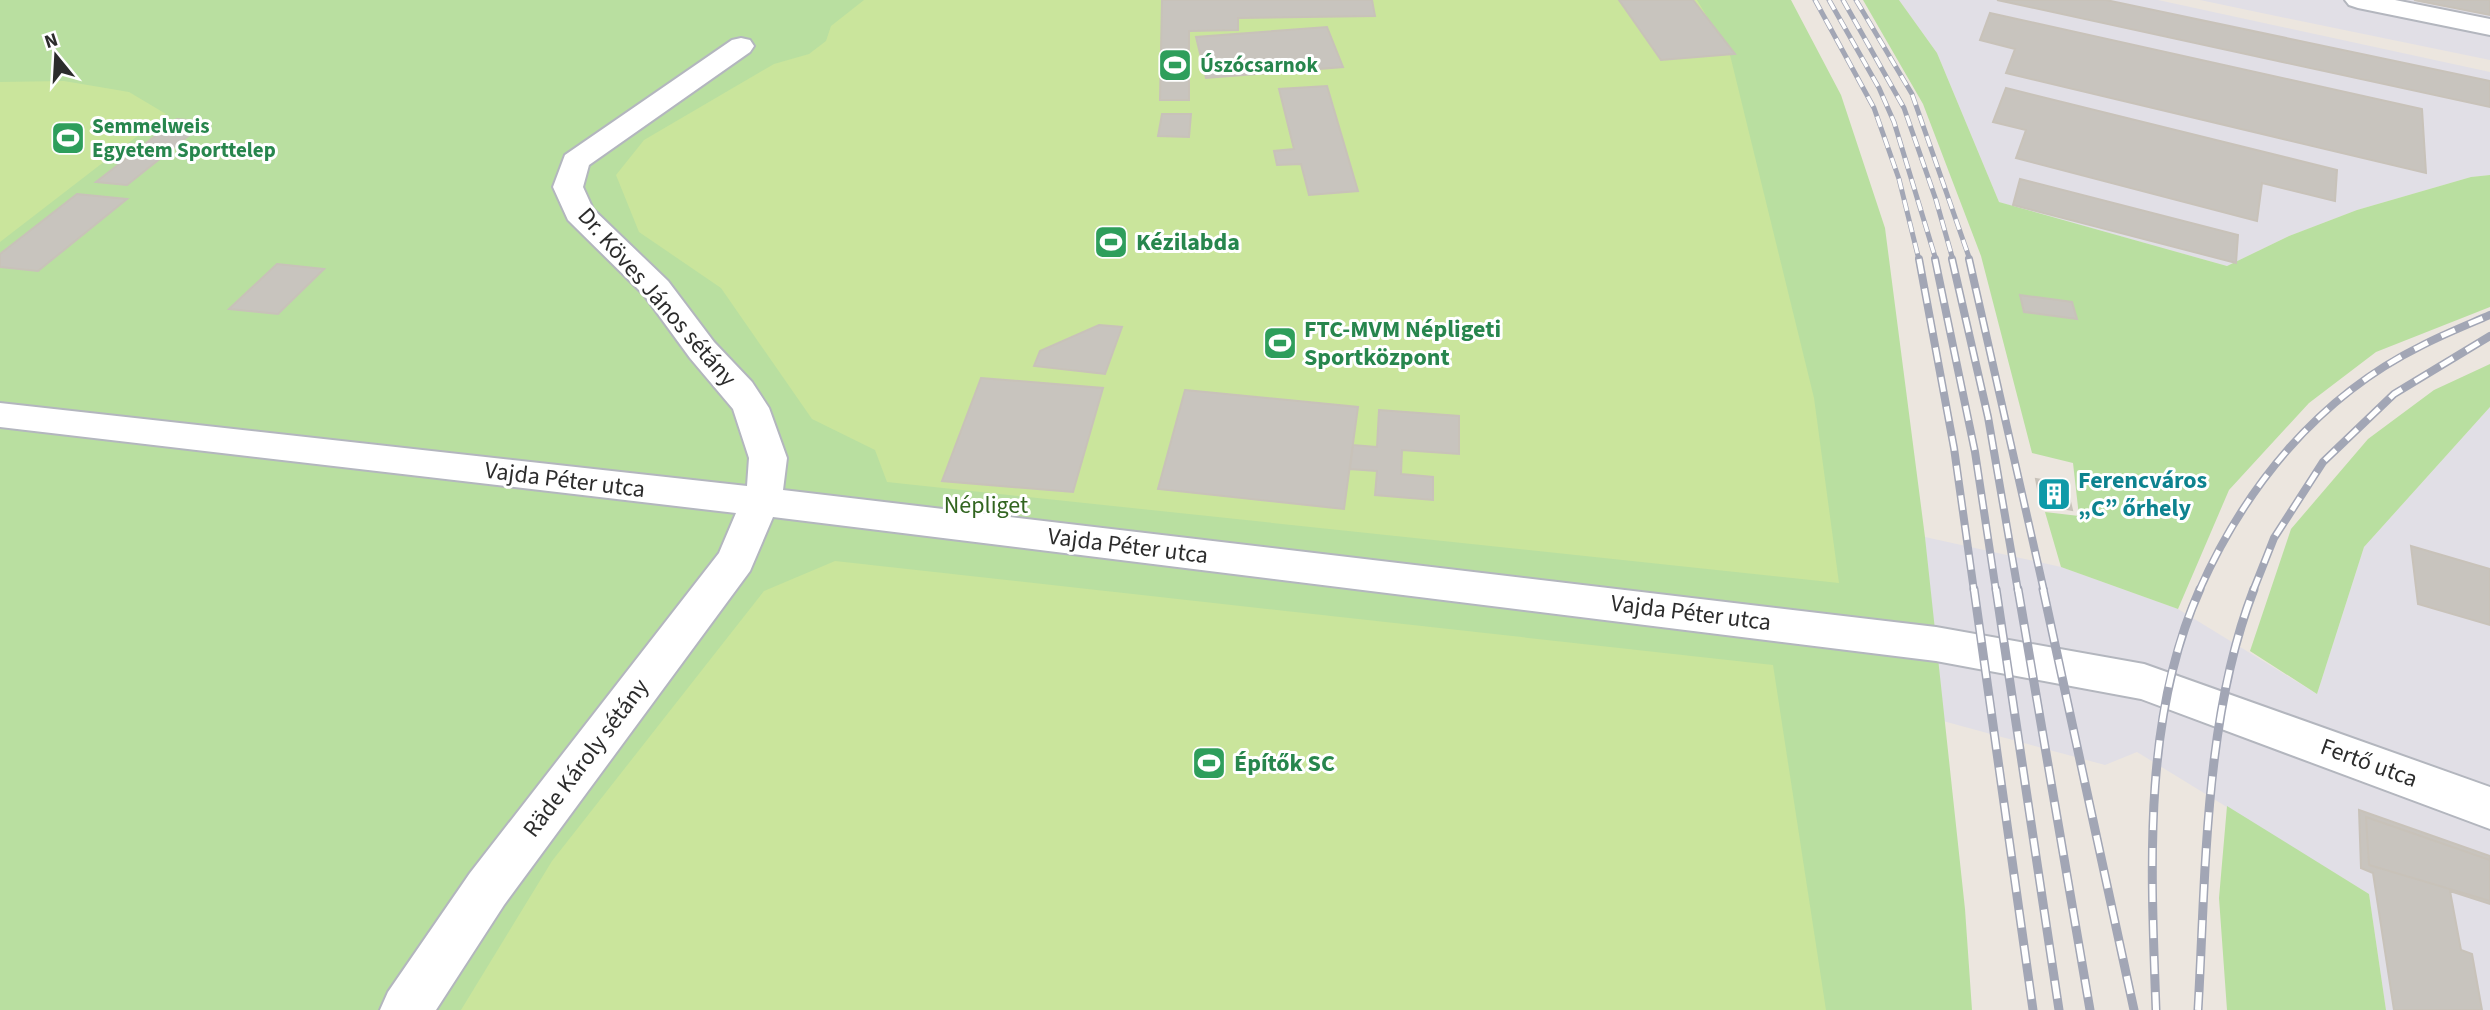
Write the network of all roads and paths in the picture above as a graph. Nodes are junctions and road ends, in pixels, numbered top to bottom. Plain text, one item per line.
1 (2358, 0) edge
2 (2490, 27) edge
3 (741, 46) dead end
4 (0, 415) edge
5 (759, 502) junction
6 (2248, 718) joint
7 (2490, 807) edge
8 (405, 1010) edge

1 - 2 street
3 - 5 street, Dr. Köves János sétány
4 - 5 street, Vajda Péter utca
5 - 6 street, Vajda Péter utca
5 - 8 street, Räde Károly sétány
6 - 7 street, Fertő utca

